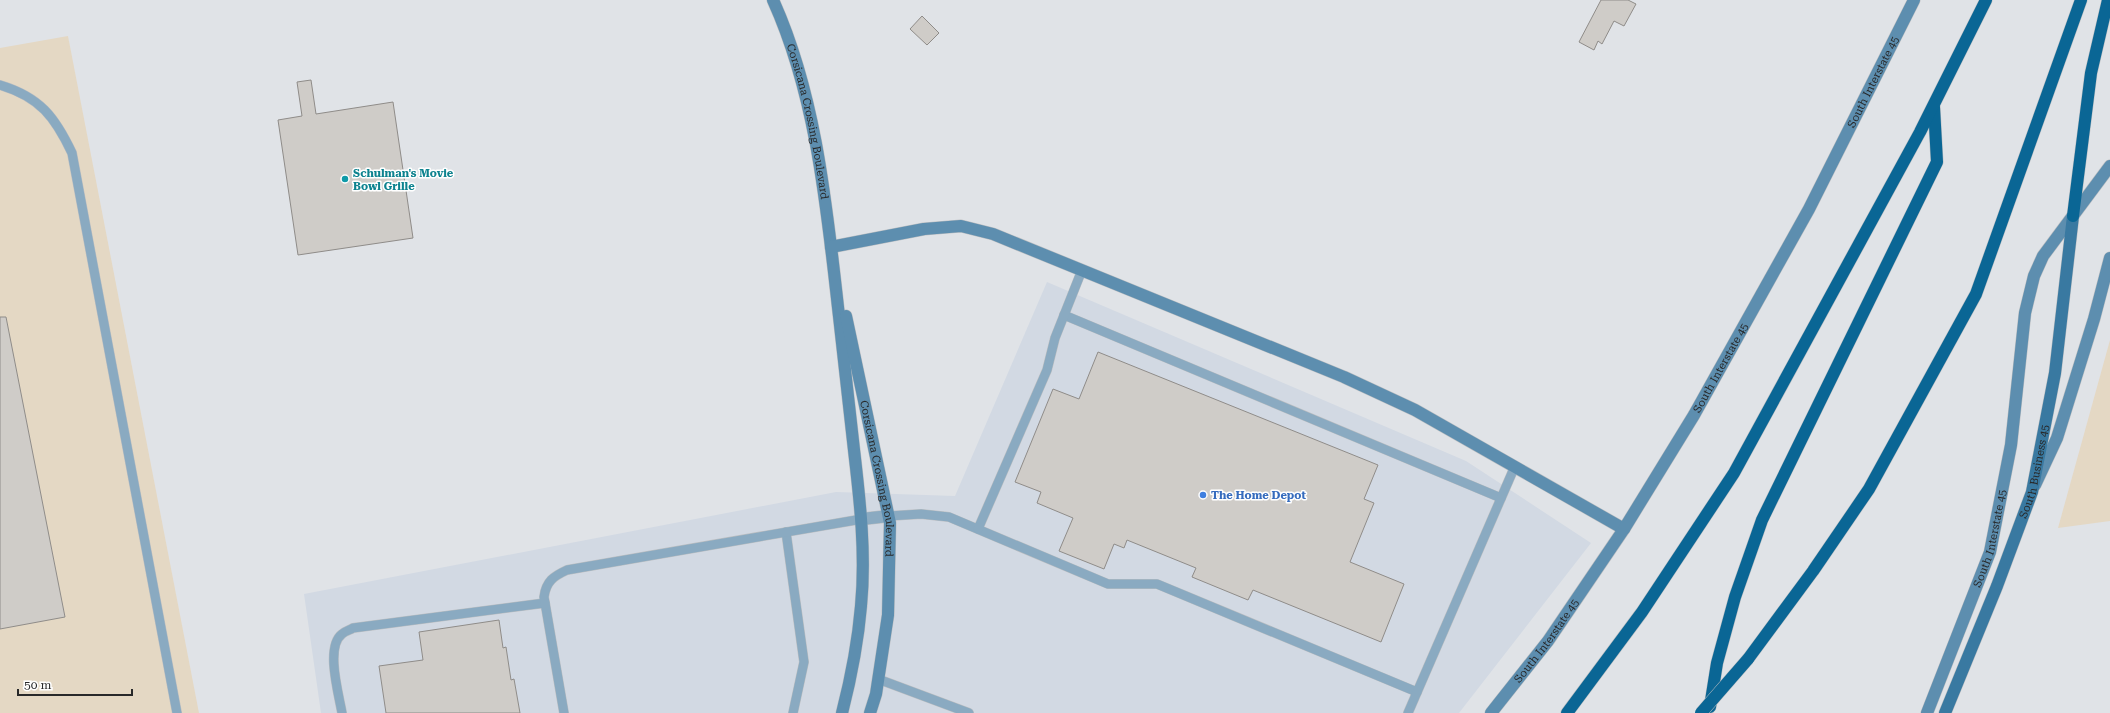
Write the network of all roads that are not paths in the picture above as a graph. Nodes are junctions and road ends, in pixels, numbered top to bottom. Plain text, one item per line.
1 (773, 0) edge
2 (1914, 0) edge
3 (1986, 0) edge
4 (2081, 0) edge
5 (2108, 0) edge
6 (0, 85) edge
7 (1934, 106) junction
8 (2110, 166) edge
9 (2073, 216) junction
10 (831, 247) junction
11 (2110, 258) edge
12 (1082, 270) junction
13 (1064, 315) junction
14 (1515, 466) junction
15 (2032, 492) junction
16 (1501, 498) junction
17 (889, 516) junction
18 (862, 519) junction
19 (978, 529) junction
20 (1624, 529) junction
21 (786, 532) junction
22 (545, 603) junction
23 (878, 679) junction
24 (1417, 692) junction
25 (178, 713) edge
26 (342, 713) edge
27 (564, 713) edge
28 (793, 713) edge
29 (842, 713) edge
30 (870, 713) edge
31 (969, 713) edge
32 (1408, 713) edge
33 (1491, 713) edge
34 (1567, 713) edge
35 (1701, 713) edge
36 (1708, 713) edge
37 (1927, 713) edge
38 (1945, 713) edge

1 - 10 street, Corsicana Crossing Boulevard
2 - 20 street, South Interstate 45
3 - 7 highway
4 - 35 highway, bridge
5 - 9 highway
6 - 25 lane
7 - 34 highway
7 - 36 highway
8 - 9 street, South Interstate 45
9 - 15 main road, South Business 45
9 - 37 street, South Interstate 45
10 - 12 street
10 - 17 street, Corsicana Crossing Boulevard
10 - 18 street, Corsicana Crossing Boulevard
11 - 15 street
12 - 13 lane
12 - 14 street
13 - 16 lane
13 - 19 lane
14 - 16 lane
14 - 20 street
15 - 38 main road, South Business 45
16 - 24 lane
17 - 18 street
17 - 19 lane
17 - 23 street, Corsicana Crossing Boulevard
18 - 21 lane
18 - 29 street, Corsicana Crossing Boulevard
19 - 24 lane
20 - 33 street, South Interstate 45
21 - 22 lane
21 - 28 lane
22 - 26 lane
22 - 27 lane
23 - 30 street, Corsicana Crossing Boulevard
23 - 31 lane
24 - 32 lane

